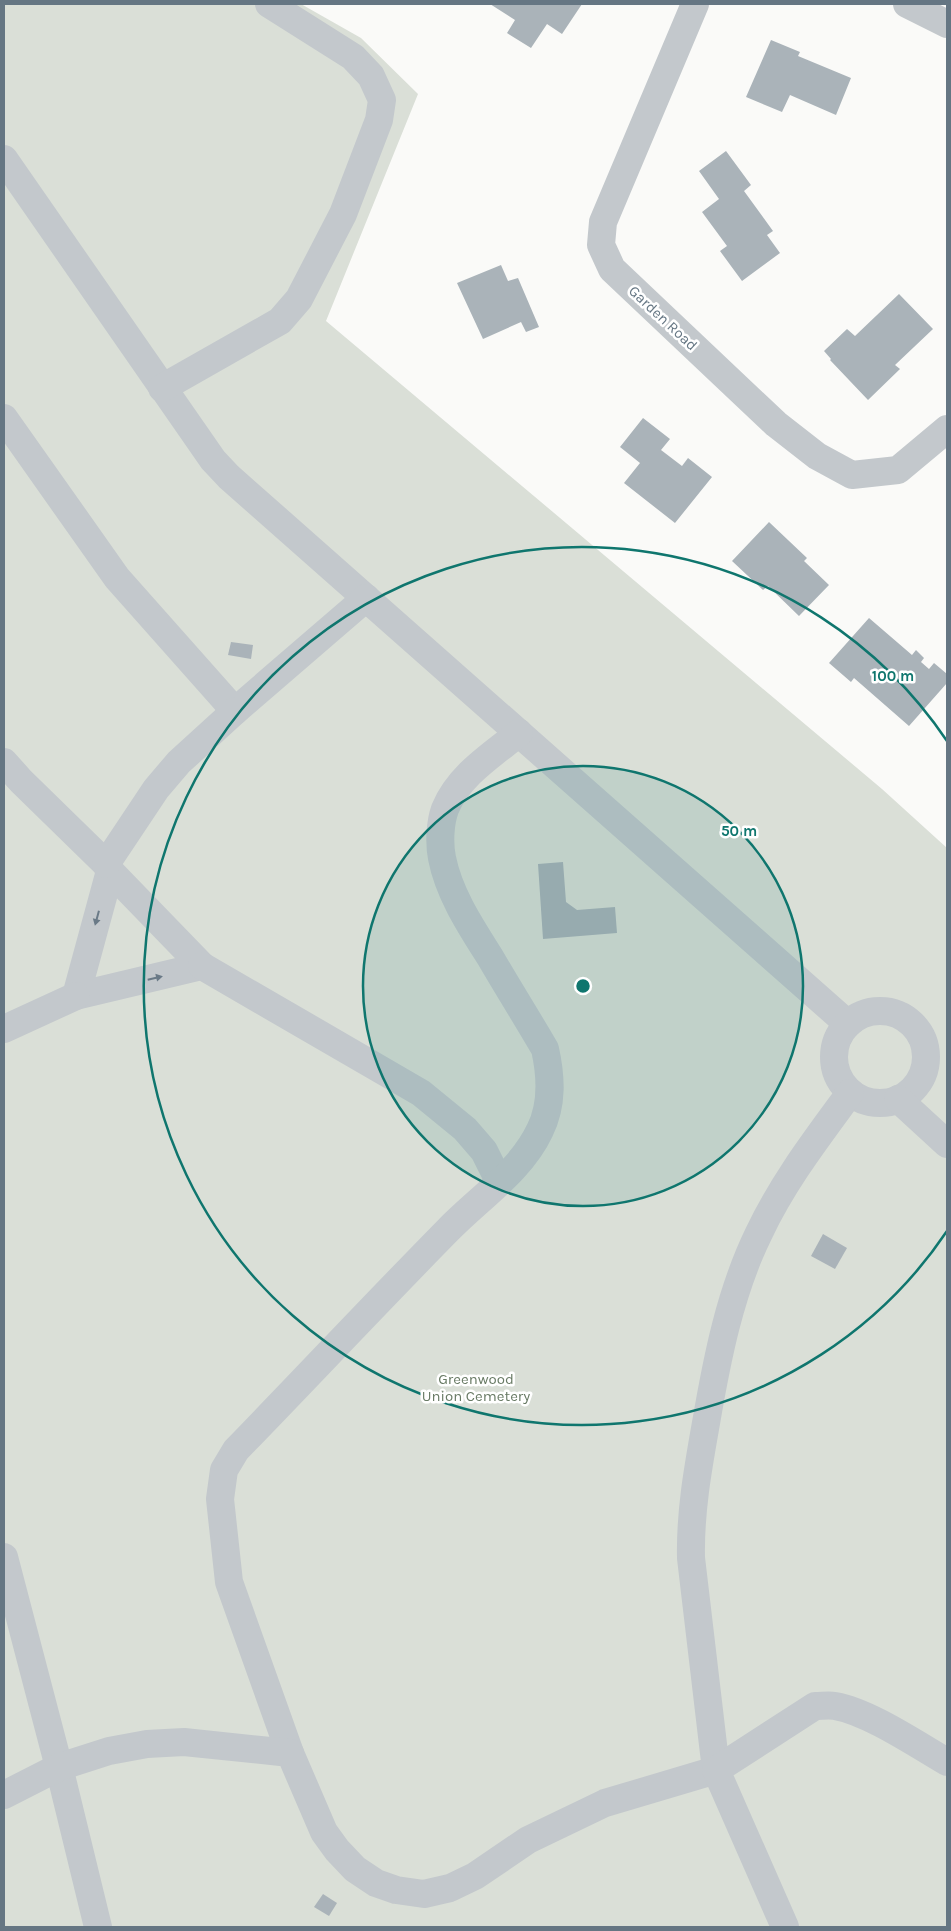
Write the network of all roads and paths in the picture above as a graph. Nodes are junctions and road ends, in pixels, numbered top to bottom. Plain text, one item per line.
1 (269, 4) edge
2 (695, 4) edge
3 (907, 4) edge
4 (947, 24) edge
5 (4, 159) edge
6 (162, 388) junction
7 (4, 418) edge
8 (947, 429) edge
9 (366, 598) junction
10 (235, 711) junction
11 (519, 733) junction
12 (4, 762) edge
13 (108, 868) junction
14 (202, 966) junction
15 (76, 996) junction
16 (848, 1024) junction
17 (4, 1029) edge
18 (850, 1093) junction
19 (898, 1099) junction
20 (947, 1144) edge
21 (499, 1181) junction
22 (5, 1569) edge
23 (290, 1753) junction
24 (947, 1762) edge
25 (59, 1767) junction
26 (716, 1770) junction
27 (4, 1795) edge
28 (98, 1927) edge
29 (785, 1927) edge

1 - 6 street
2 - 8 street, Garden Road
3 - 4 street
5 - 6 street
6 - 9 street
7 - 10 street
9 - 10 street
9 - 11 street
10 - 13 street
11 - 16 street
11 - 21 street
12 - 13 street
13 - 14 street
13 -> 15 street
15 -> 14 street
14 - 21 street
15 - 17 street
16 - 18 street
16 - 19 street
18 - 19 street
18 - 26 street
19 - 20 street
21 - 23 street
22 - 25 street
23 - 25 street
23 - 26 street
24 - 26 street
25 - 27 street
25 - 28 street
26 - 29 street

